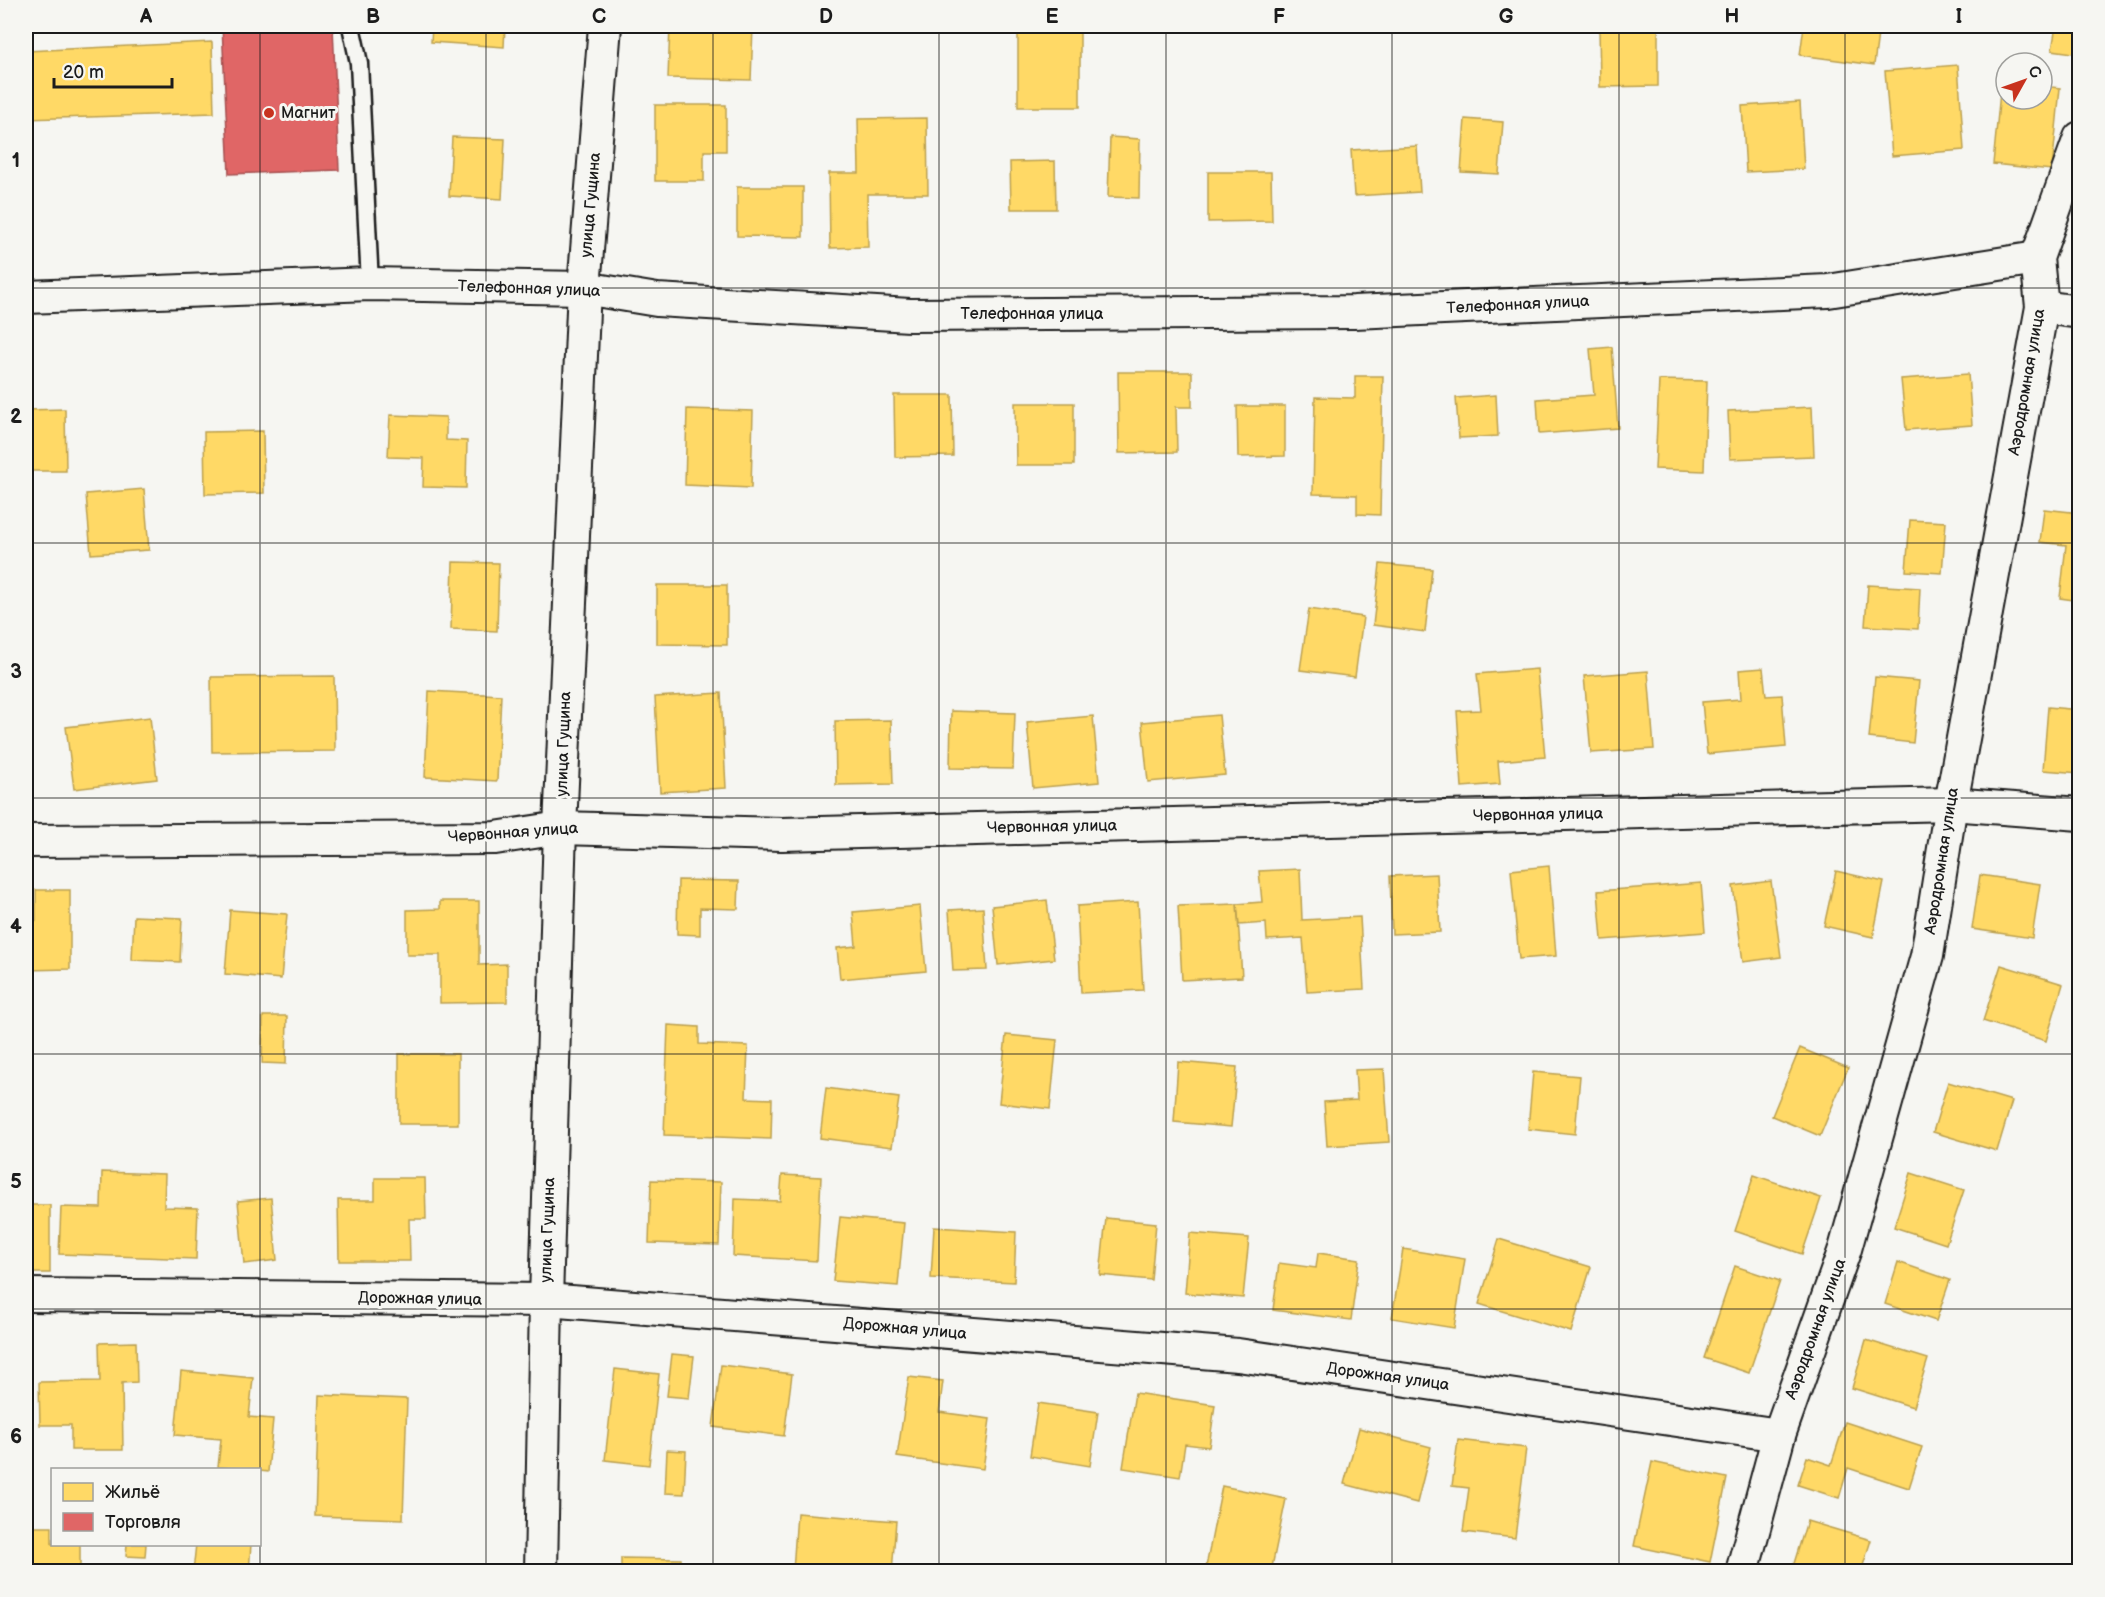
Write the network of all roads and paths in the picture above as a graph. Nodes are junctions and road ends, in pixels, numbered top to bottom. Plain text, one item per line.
1 (351, 26) edge
2 (605, 26) edge
3 (2079, 138) edge
4 (2037, 258) junction
5 (370, 284) junction
6 (584, 288) junction
7 (26, 297) edge
8 (2042, 307) junction
9 (2079, 312) edge
10 (1951, 804) junction
11 (2079, 814) edge
12 (560, 828) junction
13 (26, 841) edge
14 (26, 1295) edge
15 (546, 1300) junction
16 (1779, 1435) junction
17 (541, 1572) edge
18 (1742, 1572) edge

1 - 5 lane
2 - 6 street, улица Гущина
3 - 4 street, Аэродромная улица
4 - 6 street, Телефонная улица
4 - 8 street, Аэродромная улица
5 - 6 street, Телефонная улица
5 - 7 street, Телефонная улица
6 - 12 street, улица Гущина
8 - 9 street
8 - 10 street, Аэродромная улица
10 - 11 street, Червонная улица
10 - 12 street, Червонная улица
10 - 16 street, Аэродромная улица
12 - 13 street, Червонная улица
12 - 15 street, улица Гущина
14 - 15 street, Дорожная улица
15 - 16 street, Дорожная улица
15 - 17 street, улица Гущина
16 - 18 street, Аэродромная улица

